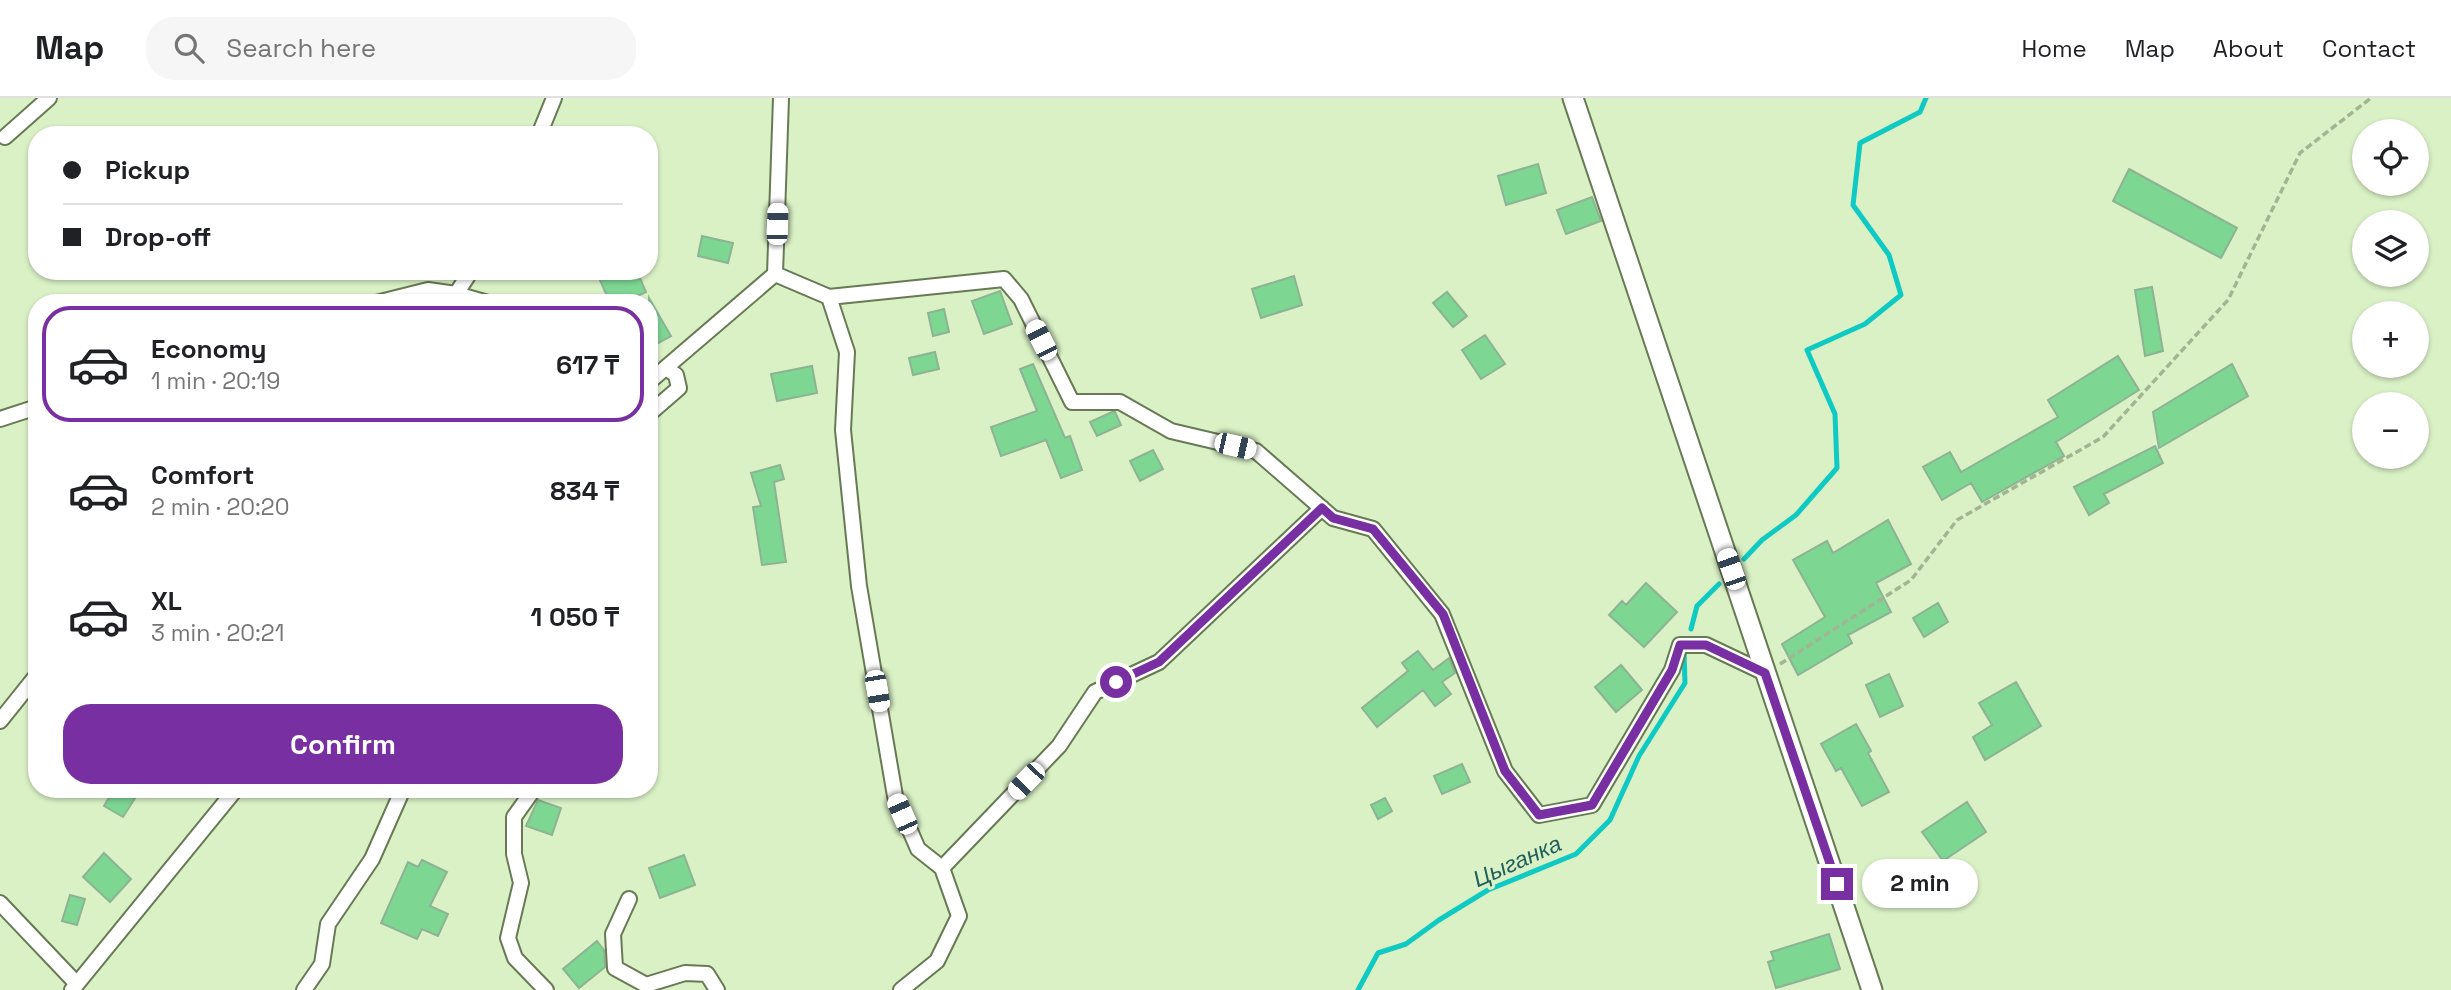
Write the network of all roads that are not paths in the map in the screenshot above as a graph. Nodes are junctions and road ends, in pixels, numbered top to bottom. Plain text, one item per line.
1 (49, 98) edge
2 (554, 98) edge
3 (781, 98) edge
4 (1573, 98) edge
5 (543, 126) edge
6 (2, 137) edge
7 (775, 274) junction
8 (412, 294) edge
9 (442, 294) edge
10 (829, 297) junction
11 (666, 368) junction
12 (658, 374) edge
13 (658, 406) edge
14 (28, 410) edge
15 (0, 419) edge
16 (1322, 508) junction
17 (1765, 673) junction
18 (28, 686) edge
19 (0, 721) edge
20 (229, 798) edge
21 (399, 798) edge
22 (528, 798) edge
23 (942, 868) junction
24 (629, 899) dead end
25 (0, 903) edge
26 (74, 987) edge
27 (304, 990) edge
28 (546, 990) edge
29 (717, 990) edge
30 (901, 990) edge
31 (1872, 990) edge

1 - 6 street
2 - 5 street
3 - 7 street
4 - 17 street
7 - 10 street
7 - 11 street
8 - 9 street
10 - 16 street
10 - 23 street
11 - 12 street
11 - 13 street
14 - 15 street
16 - 17 street
16 - 23 street
17 - 31 street
18 - 19 street
20 - 26 street
21 - 27 street
22 - 28 street
23 - 30 street
24 - 29 street
25 - 26 street

